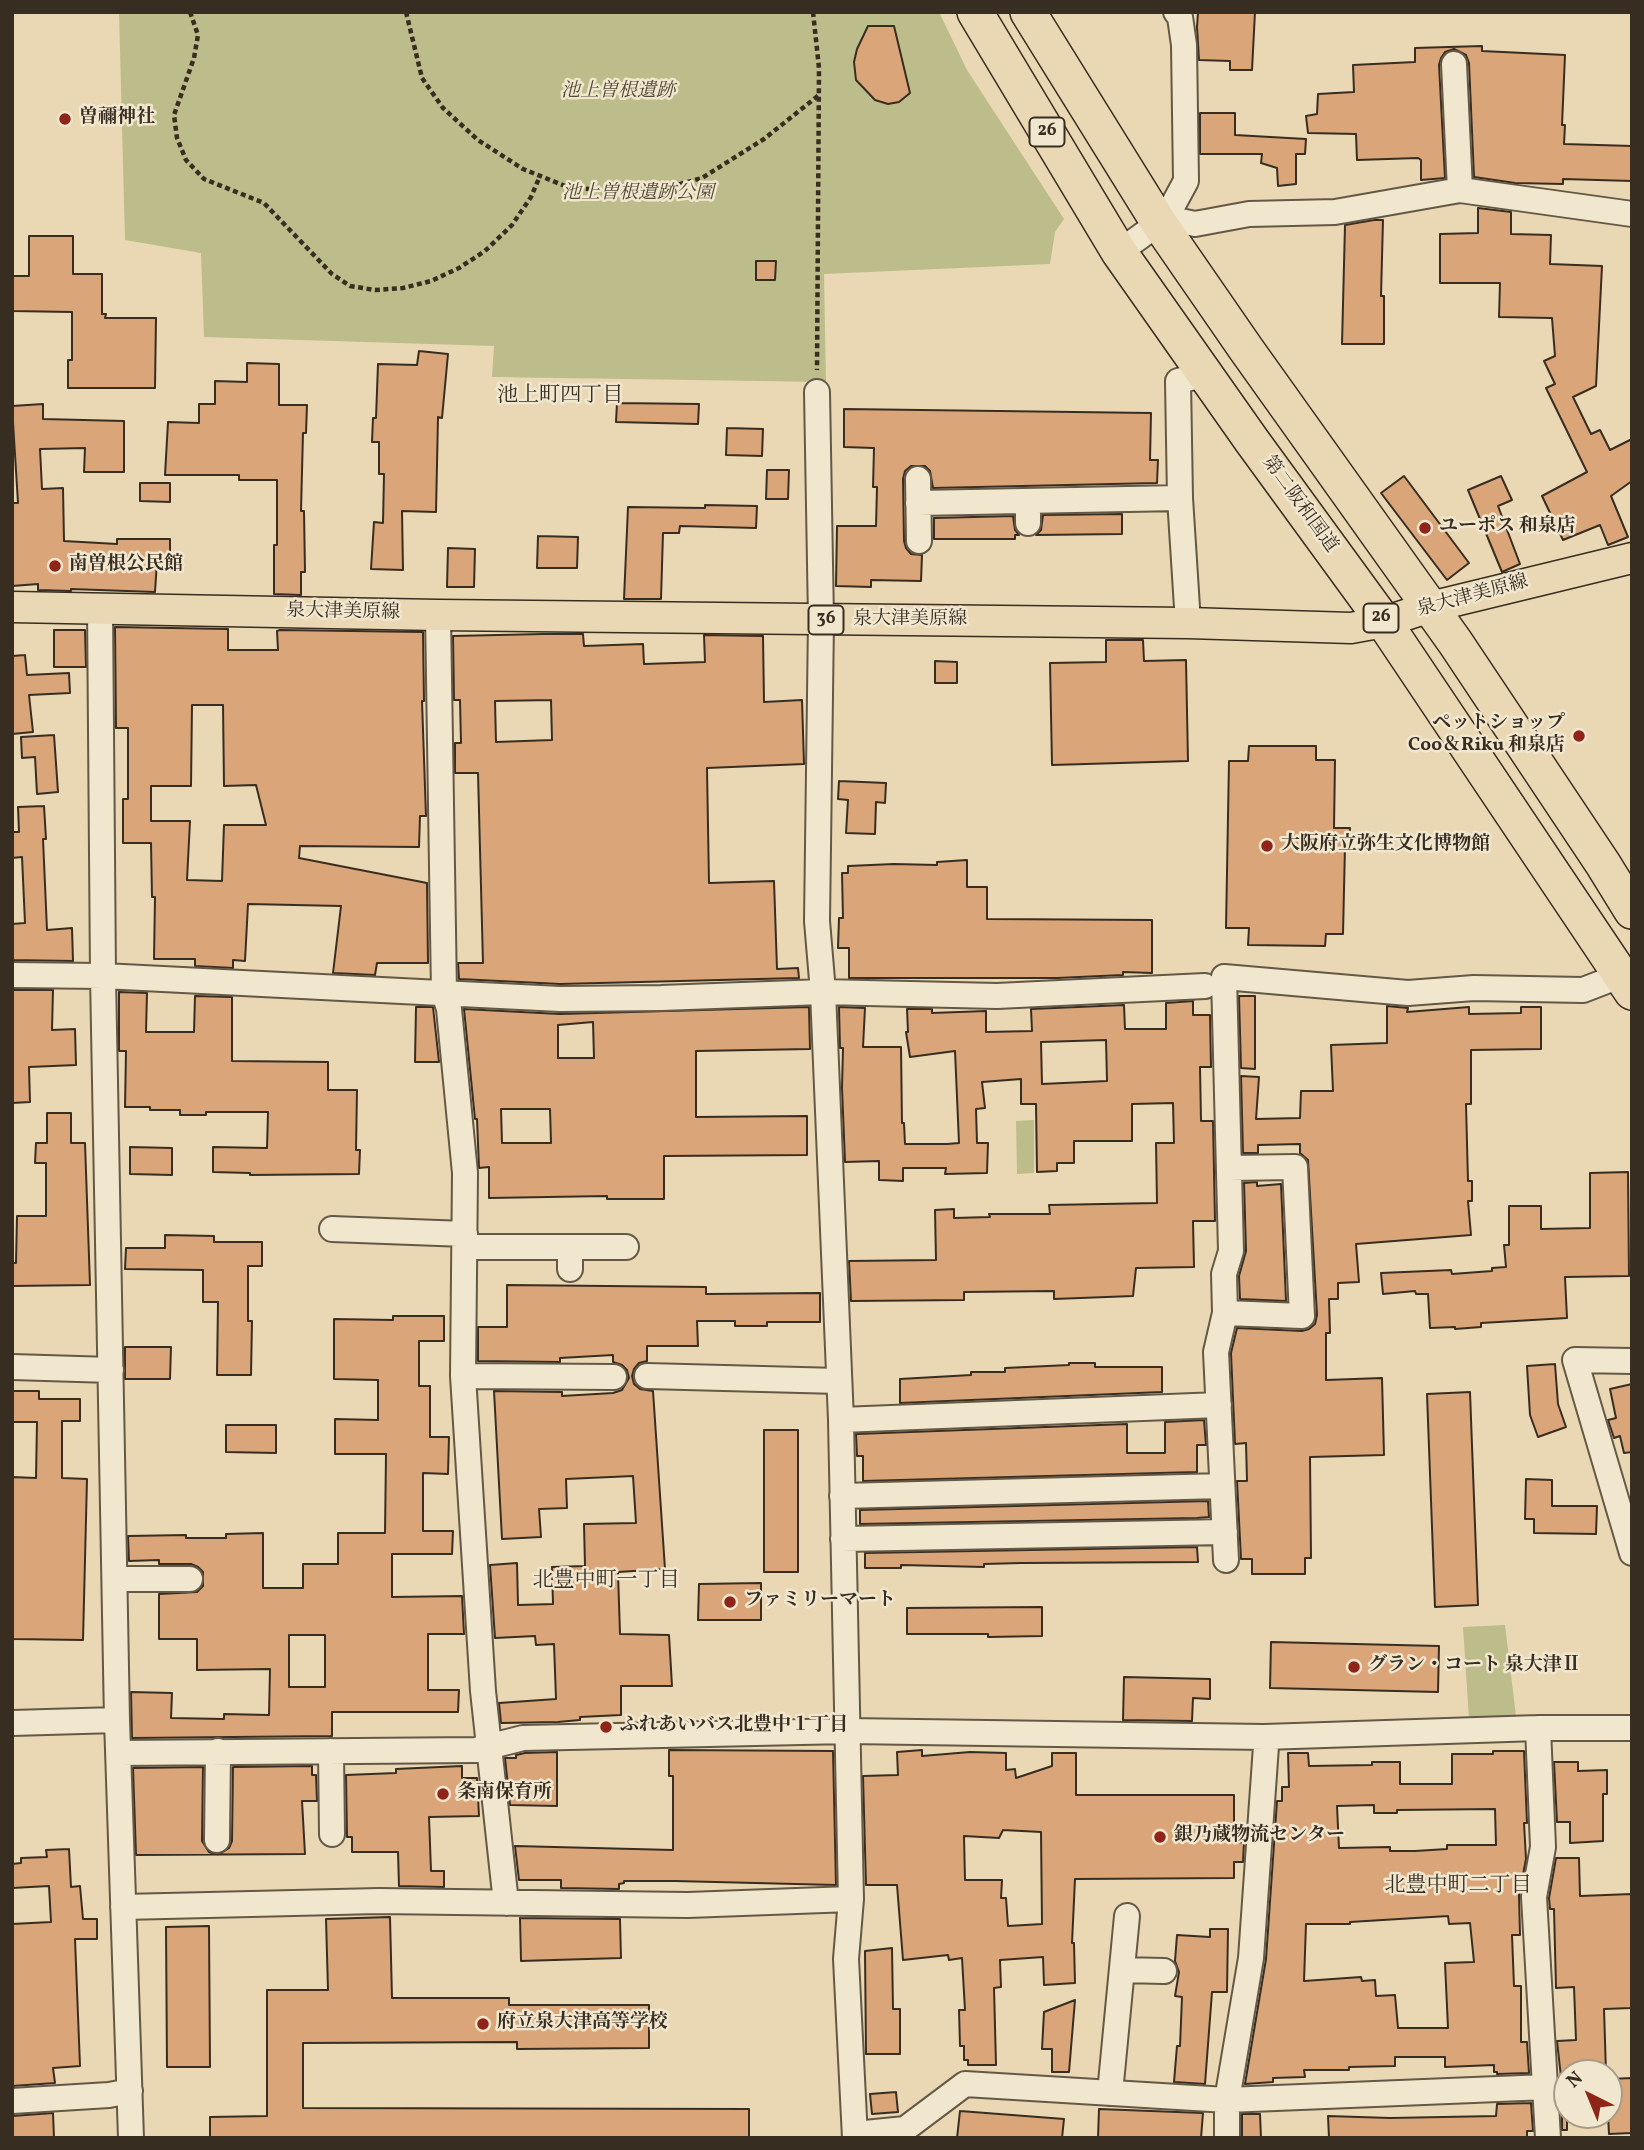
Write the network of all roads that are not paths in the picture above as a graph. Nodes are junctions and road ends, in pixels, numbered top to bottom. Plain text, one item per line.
1 (975, 12) edge
2 (1028, 12) edge
3 (1177, 12) edge
4 (1454, 64) dead end
5 (1460, 190) junction
6 (1632, 214) edge
7 (1163, 220) junction
8 (1119, 251) junction
9 (1207, 374) junction
10 (817, 392) road end
11 (1180, 498) junction
12 (919, 541) dead end
13 (1632, 558) edge
14 (12, 607) edge
15 (100, 607) junction
16 (1430, 607) junction
17 (438, 615) junction
18 (821, 620) junction
19 (1384, 622) junction
20 (1188, 623) junction
21 (1632, 911) edge
22 (12, 975) edge
23 (103, 976) junction
24 (1627, 983) edge
25 (1205, 986) dead end
26 (823, 992) junction
27 (444, 993) junction
28 (1230, 1168) junction
29 (332, 1229) dead end
30 (465, 1240) junction
31 (626, 1247) dead end
32 (1225, 1313) junction
33 (1632, 1361) edge
34 (12, 1367) edge
35 (111, 1370) junction
36 (463, 1376) junction
37 (647, 1376) dead end
38 (614, 1377) dead end
39 (839, 1381) junction
40 (1219, 1405) junction
41 (841, 1420) junction
42 (1222, 1486) junction
43 (842, 1496) junction
44 (1225, 1532) junction
45 (843, 1539) junction
46 (1632, 1553) edge
47 (1226, 1560) dead end
48 (116, 1579) junction
49 (190, 1579) dead end
50 (117, 1720) junction
51 (12, 1723) edge
52 (1538, 1728) junction
53 (1632, 1728) edge
54 (848, 1731) junction
55 (1264, 1737) junction
56 (489, 1748) junction
57 (218, 1751) junction
58 (331, 1751) junction
59 (119, 1753) junction
60 (332, 1834) dead end
61 (217, 1840) dead end
62 (851, 1899) junction
63 (506, 1903) junction
64 (123, 1907) junction
65 (1127, 1916) dead end
66 (1122, 1970) junction
67 (1164, 1971) dead end
68 (1547, 2087) junction
69 (130, 2091) junction
70 (1110, 2092) junction
71 (1227, 2100) junction
72 (12, 2101) edge
73 (855, 2136) edge
74 (131, 2138) edge
75 (1227, 2138) edge
76 (1548, 2138) edge

1 - 8 highway, 第二阪和国道 / 26
2 - 7 highway, 26
3 - 7 street
4 - 5 street
5 - 6 street
5 - 7 street
7 - 8 street
7 - 16 highway, 26
8 - 9 highway, 第二阪和国道 / 26
9 - 11 street
9 - 19 highway, 第二阪和国道 / 26
10 - 18 street
11 - 12 street
11 - 20 street
13 - 16 main road, 泉大津美原線 / 36
14 - 15 main road, 泉大津美原線 / 36
15 - 17 main road, 泉大津美原線 / 36
15 - 23 street
16 - 19 main road, 泉大津美原線 / 36
16 - 21 highway, 26
17 - 18 main road, 泉大津美原線 / 36
17 - 27 street
18 - 20 main road, 泉大津美原線 / 36
18 - 26 street
19 - 20 main road, 泉大津美原線 / 36
19 - 24 highway, 第二阪和国道 / 26
22 - 23 street
23 - 27 street
23 - 35 street
24 - 28 street
25 - 26 street
26 - 27 street
26 - 39 street
27 - 30 street
28 - 32 street
28 - 32 street
29 - 30 street
30 - 31 street
30 - 36 street
32 - 40 street
33 - 46 street
34 - 35 street
35 - 48 street
36 - 38 street
36 - 56 street
37 - 39 street
39 - 41 street
40 - 41 street
40 - 42 street
41 - 43 street
42 - 43 street
42 - 44 street
43 - 45 street
44 - 45 street
44 - 47 street
45 - 54 street
48 - 49 street
48 - 50 street
50 - 51 street
50 - 59 street
52 - 53 street
52 - 55 street
52 - 68 street
54 - 55 street
54 - 56 street
54 - 62 street
55 - 71 street
56 - 58 street
56 - 63 street
57 - 58 street
57 - 59 street
57 - 61 street
58 - 60 street
59 - 64 street
62 - 63 street
62 - 73 street
63 - 64 street
64 - 69 street
65 - 66 street
66 - 67 street
66 - 70 street
68 - 71 street
68 - 76 street
69 - 72 street
69 - 74 street
70 - 71 street
70 - 73 street
71 - 75 street

